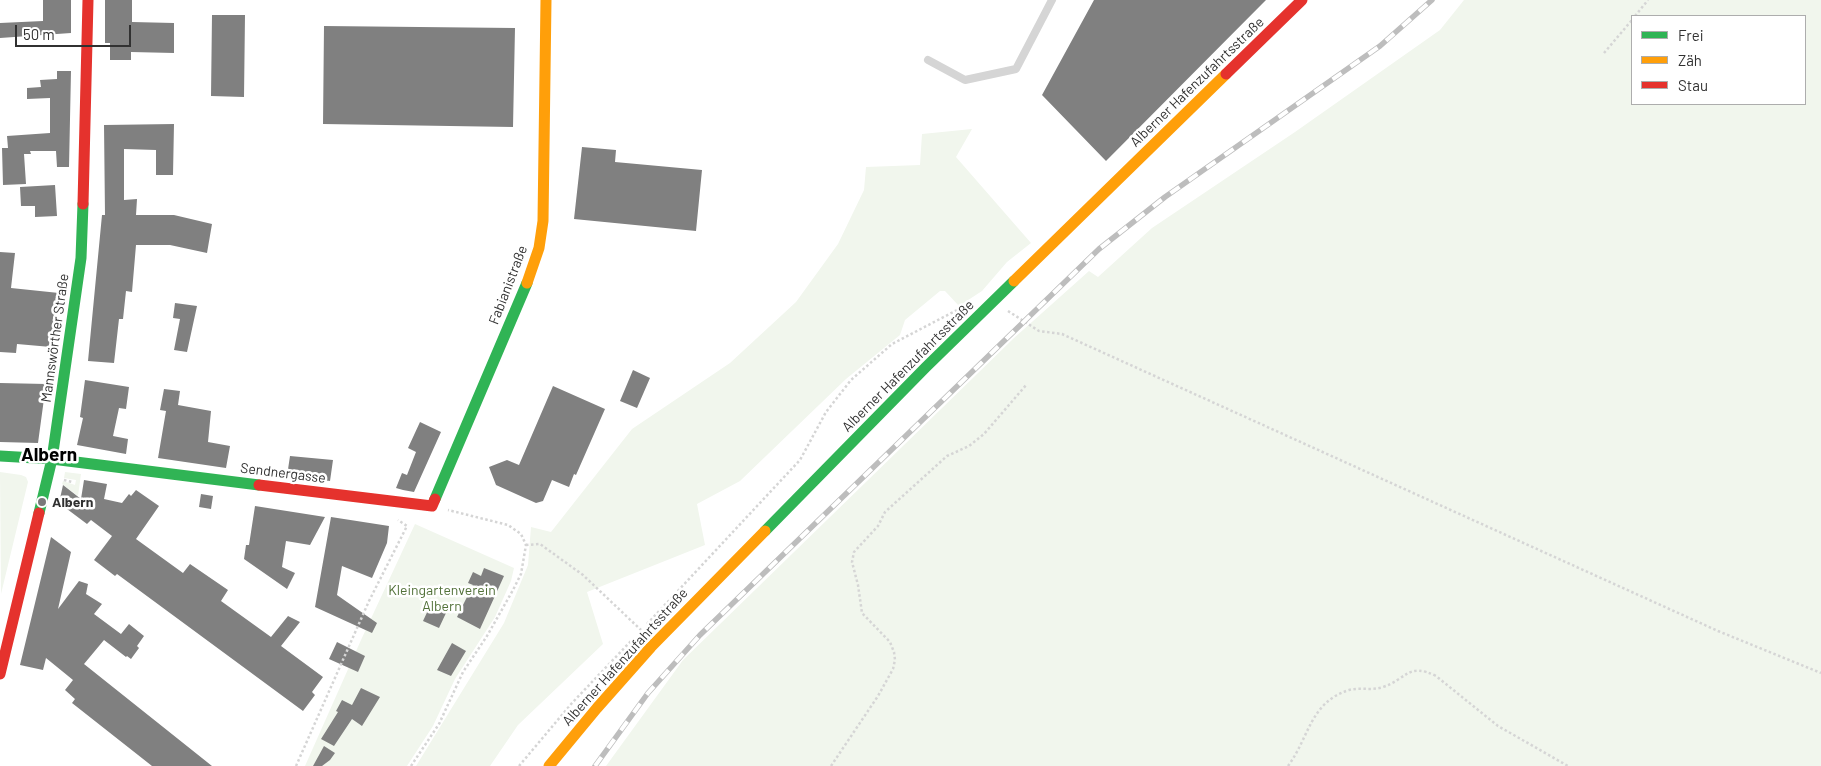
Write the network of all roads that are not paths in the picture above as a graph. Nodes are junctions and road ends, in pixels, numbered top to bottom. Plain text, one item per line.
1 (88, 0) edge
2 (546, 0) edge
3 (1052, 0) edge
4 (1302, 0) edge
5 (928, 60) dead end
6 (0, 456) edge
7 (52, 459) junction
8 (432, 506) joint
9 (0, 674) edge
10 (549, 766) edge

1 - 7 street, Mannswörther Straße
2 - 8 street, Fabianistraße
3 - 5 lane
4 - 10 street, Alberner Hafenzufahrtsstraße
6 - 7 street, Sendnergasse
7 - 8 street, Sendnergasse
7 - 9 street, Mannswörther Straße

